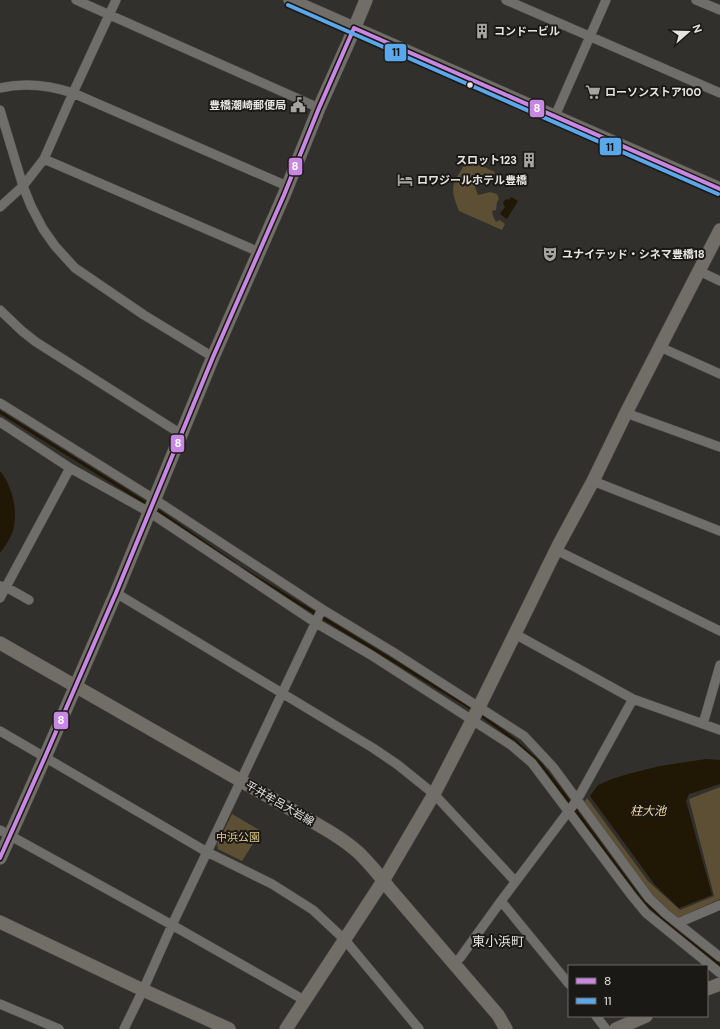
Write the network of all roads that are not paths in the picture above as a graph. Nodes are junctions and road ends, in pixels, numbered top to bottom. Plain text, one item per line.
1 (76, 0) edge
2 (116, 0) edge
3 (290, 0) edge
4 (366, 0) edge
5 (506, 0) edge
6 (606, 0) edge
7 (696, 0) edge
8 (720, 10) edge
9 (110, 14) junction
10 (354, 28) junction
11 (590, 36) junction
12 (0, 88) edge
13 (73, 93) junction
14 (720, 93) edge
15 (319, 108) junction
16 (0, 110) edge
17 (555, 116) junction
18 (44, 159) junction
19 (23, 186) junction
20 (288, 186) junction
21 (720, 189) edge
22 (0, 207) edge
23 (720, 230) edge
24 (259, 252) junction
25 (699, 272) junction
26 (720, 281) edge
27 (0, 310) edge
28 (660, 347) junction
29 (213, 357) junction
30 (720, 374) edge
31 (0, 403) edge
32 (626, 413) junction
33 (0, 422) edge
34 (181, 434) junction
35 (720, 447) edge
36 (70, 468) junction
37 (593, 481) junction
38 (154, 500) junction
39 (149, 512) junction
40 (720, 531) edge
41 (556, 550) junction
42 (3, 587) edge
43 (116, 593) junction
44 (0, 598) edge
45 (29, 600) dead end
46 (322, 609) junction
47 (316, 623) junction
48 (720, 631) edge
49 (515, 634) junction
50 (0, 643) edge
51 (720, 665) edge
52 (76, 686) junction
53 (282, 694) junction
54 (633, 699) junction
55 (479, 706) junction
56 (472, 719) junction
57 (703, 724) junction
58 (720, 730) edge
59 (0, 731) edge
60 (46, 758) junction
61 (241, 781) junction
62 (434, 794) junction
63 (578, 800) junction
64 (569, 812) junction
65 (5, 833) edge
66 (207, 852) junction
67 (0, 858) edge
68 (383, 881) junction
69 (515, 881) junction
70 (501, 901) junction
71 (720, 905) edge
72 (0, 922) edge
73 (678, 924) junction
74 (172, 925) junction
75 (344, 940) junction
76 (720, 957) edge
77 (460, 958) dead end
78 (720, 973) edge
79 (568, 983) edge
80 (720, 984) edge
81 (708, 989) edge
82 (143, 990) junction
83 (304, 1000) junction
84 (0, 1004) edge
85 (597, 1017) edge
86 (644, 1017) edge
87 (59, 1029) edge
88 (124, 1029) edge
89 (229, 1029) edge
90 (286, 1029) edge
91 (419, 1029) edge
92 (506, 1029) edge
93 (606, 1029) edge
94 (616, 1029) edge

1 - 9 street
2 - 9 street
3 - 10 street
4 - 10 street
5 - 11 street
6 - 11 street
7 - 8 street
9 - 13 street
9 - 15 street
10 - 15 street
10 - 17 street
11 - 14 street
11 - 17 street
12 - 13 street
13 - 18 street
13 - 20 street
15 - 20 street
16 - 19 street
17 - 21 street
18 - 19 street
18 - 24 street
19 - 22 street
19 - 29 street
20 - 24 street
23 - 25 street
24 - 29 street
25 - 26 street
25 - 28 street
27 - 34 street
28 - 30 street
28 - 32 street
29 - 34 street
31 - 38 street
32 - 35 street
32 - 37 street
33 - 36 street
34 - 38 street
36 - 39 street
36 - 42 street
37 - 40 street
37 - 41 street
38 - 39 street
38 - 46 street
39 - 43 street
39 - 47 street
41 - 48 street
41 - 49 street
42 - 44 street
42 - 45 street
43 - 52 street
43 - 53 street
46 - 47 street
46 - 55 street
47 - 53 street
47 - 56 street
49 - 54 street
49 - 55 street
50 - 52 street, 平井牟呂大岩線
51 - 57 street
52 - 60 street
52 - 61 street, 平井牟呂大岩線
53 - 61 street
53 - 62 street
54 - 57 street
54 - 63 street
55 - 56 street
55 - 63 street
56 - 62 street
56 - 64 street
57 - 58 street
59 - 60 street
60 - 65 street
60 - 66 street
61 - 66 street
61 - 68 street, 平井牟呂大岩線
62 - 68 street
62 - 69 street
63 - 64 street
63 - 73 street
64 - 69 street
64 - 78 street
65 - 67 street
65 - 74 street
66 - 74 street
66 - 75 street
68 - 75 street
68 - 92 street, 平井牟呂大岩線
69 - 70 street
70 - 77 street
70 - 79 street
71 - 73 street
72 - 82 street
73 - 76 street
74 - 82 street
74 - 83 street
75 - 83 street
75 - 91 street
80 - 81 street
82 - 88 street
82 - 89 street
83 - 90 street
84 - 87 street
85 - 93 street
86 - 94 street

